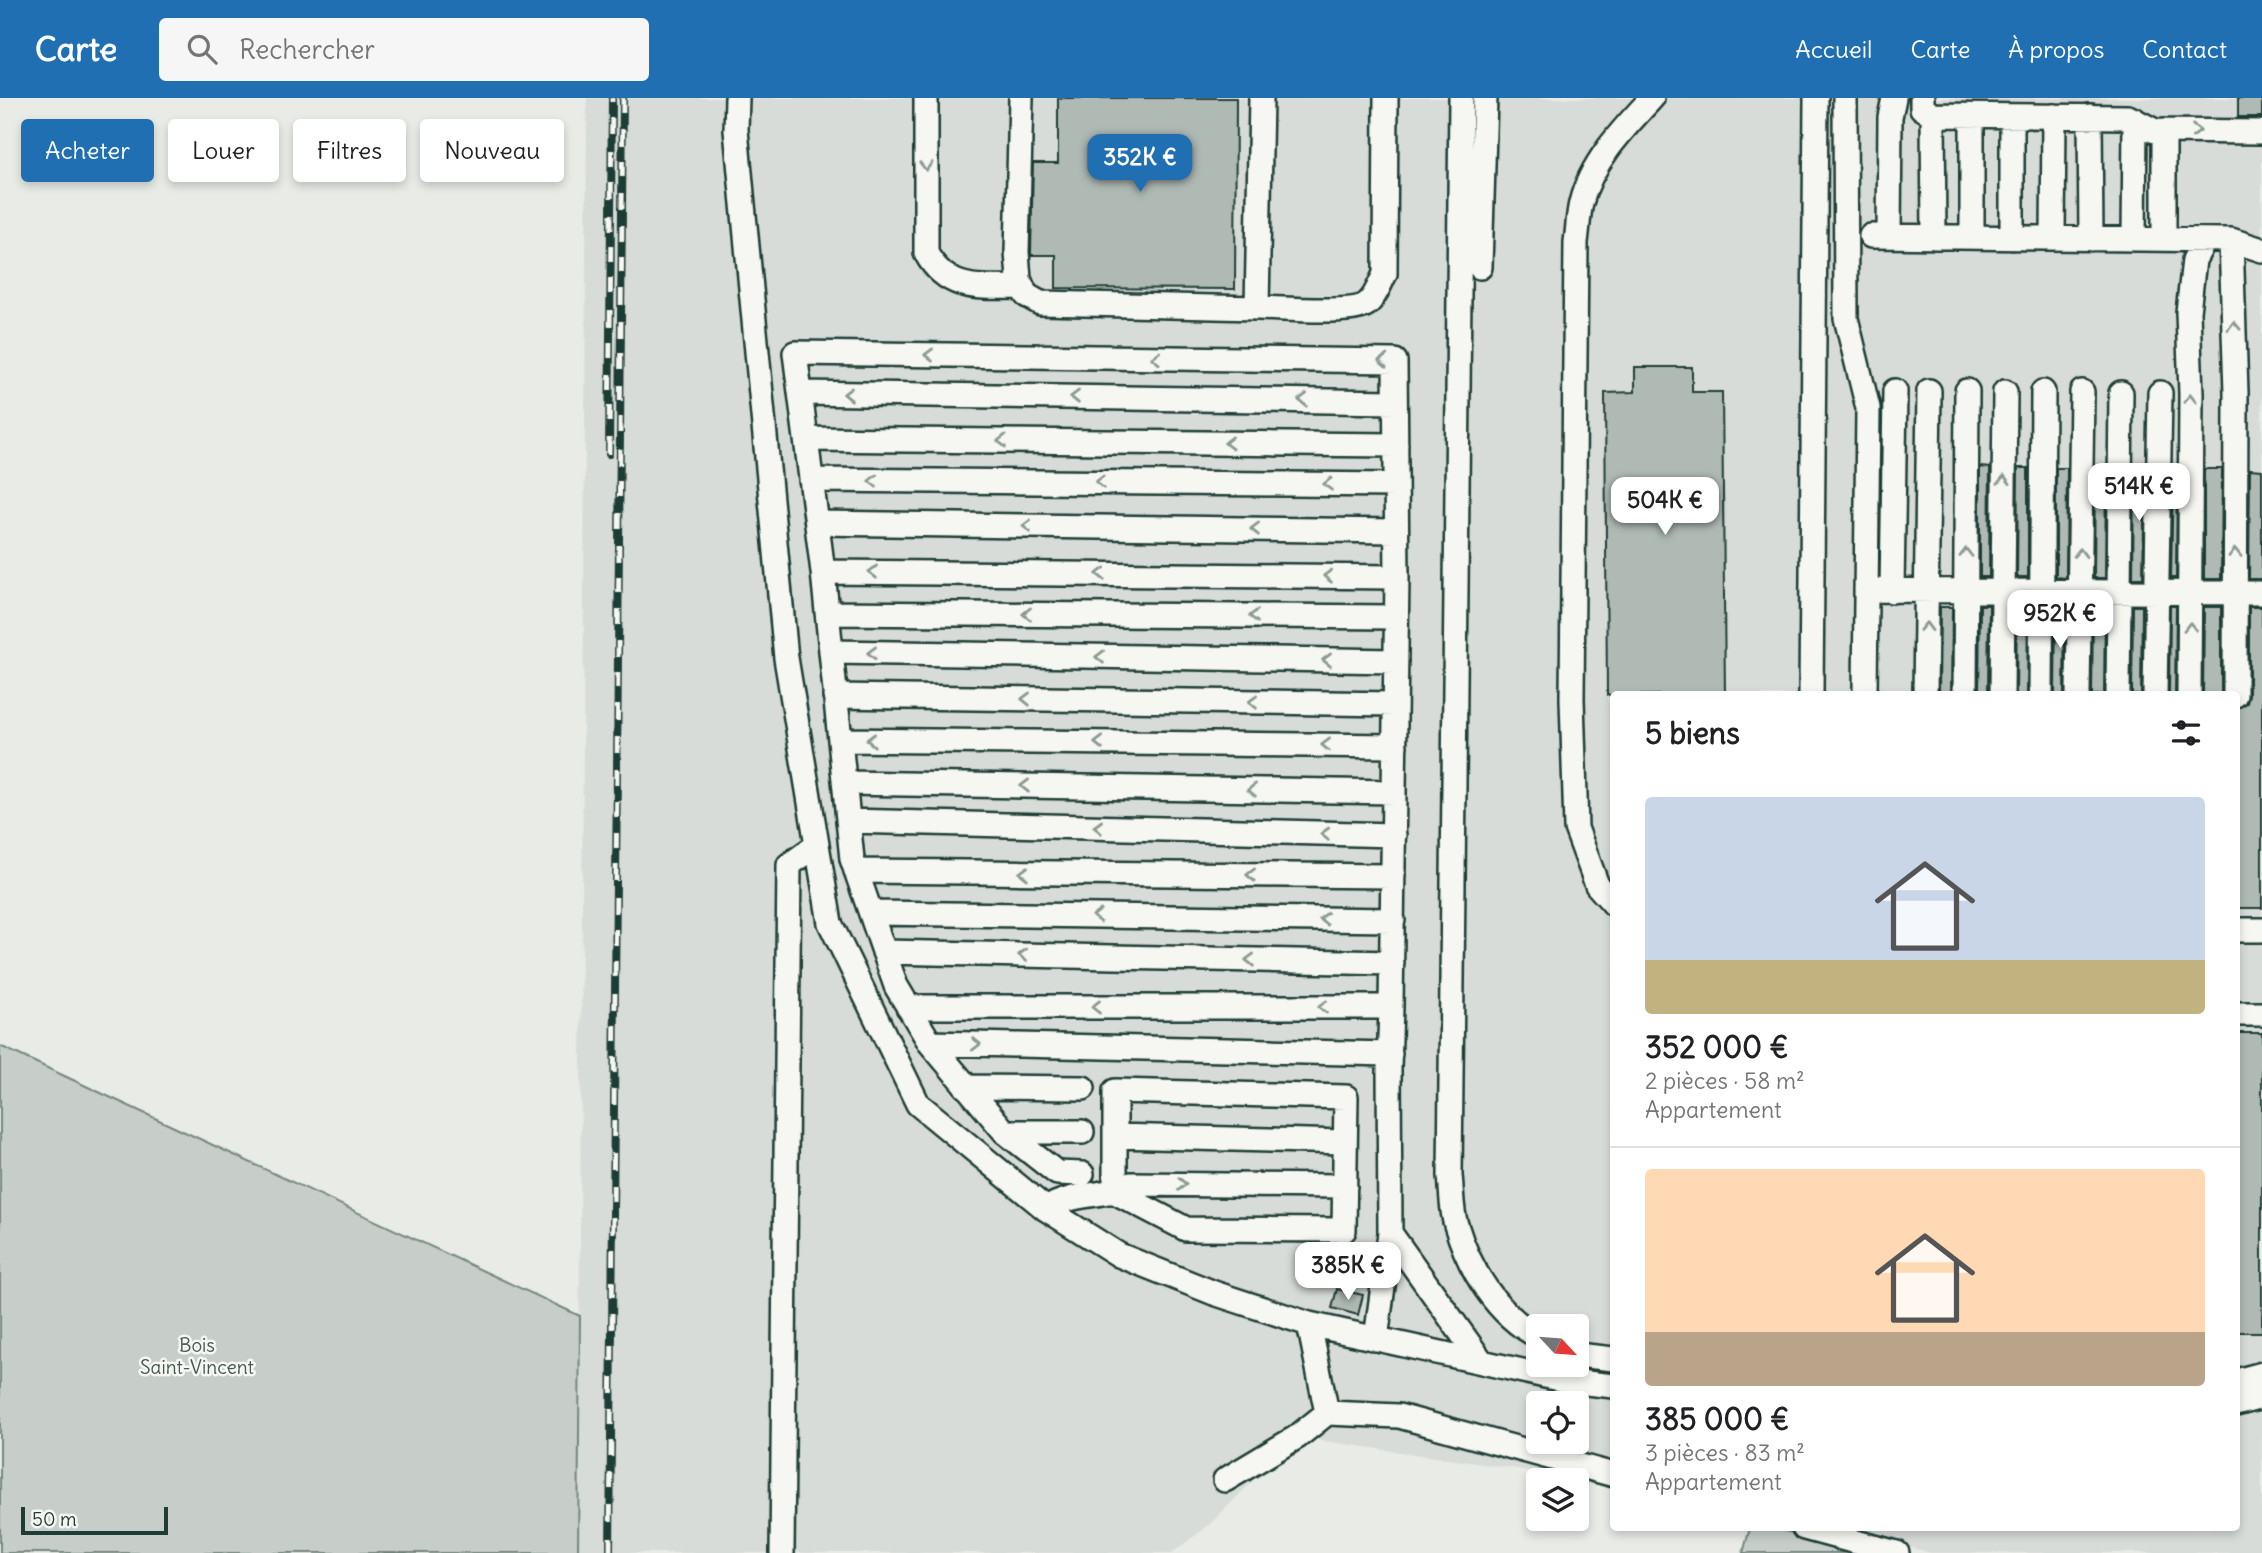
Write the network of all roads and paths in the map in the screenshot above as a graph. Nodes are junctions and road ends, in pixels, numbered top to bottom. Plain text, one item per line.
1 (737, 98) edge
2 (926, 98) edge
3 (1021, 98) edge
4 (1261, 98) edge
5 (1386, 98) edge
6 (1461, 98) edge
7 (1485, 98) edge
8 (1652, 98) edge
9 (1816, 98) edge
10 (1845, 98) edge
11 (1894, 98) edge
12 (1927, 107) edge
13 (1972, 116) junction
14 (2012, 116) junction
15 (2054, 116) junction
16 (2090, 116) junction
17 (2135, 120) junction
18 (2164, 131) junction
19 (2262, 132) edge
20 (1934, 237) junction
21 (1972, 237) junction
22 (2012, 238) junction
23 (2053, 238) junction
24 (2091, 239) junction
25 (2134, 239) junction
26 (2164, 239) junction
27 (2205, 240) junction
28 (2231, 240) junction
29 (2262, 250) edge
30 (1480, 267) dead end
31 (1022, 287) junction
32 (1257, 308) junction
33 (1895, 391) dead end
34 (1929, 391) dead end
35 (1967, 391) dead end
36 (2005, 392) dead end
37 (2043, 392) dead end
38 (2082, 392) dead end
39 (801, 393) junction
40 (2121, 393) dead end
41 (2160, 393) dead end
42 (1395, 402) junction
43 (806, 439) junction
44 (1396, 444) junction
45 (811, 480) junction
46 (1396, 485) junction
47 (817, 523) junction
48 (1396, 531) junction
49 (823, 572) junction
50 (1397, 577) junction
51 (1866, 590) junction
52 (1892, 591) junction
53 (1926, 591) junction
54 (1966, 591) junction
55 (2003, 592) junction
56 (2041, 592) junction
57 (2079, 592) junction
58 (2119, 592) junction
59 (2157, 592) junction
60 (2190, 593) junction
61 (2235, 593) junction
62 (2262, 593) edge
63 (827, 612) junction
64 (1396, 617) junction
65 (831, 652) junction
66 (1396, 661) junction
67 (1811, 691) edge
68 (1865, 691) edge
69 (1925, 691) edge
70 (1965, 691) edge
71 (2002, 691) edge
72 (2040, 691) edge
73 (2078, 691) edge
74 (2118, 691) edge
75 (2155, 691) edge
76 (2189, 691) edge
77 (2235, 691) edge
78 (835, 696) junction
79 (1395, 704) junction
80 (840, 740) junction
81 (1395, 746) junction
82 (845, 783) junction
83 (1394, 792) junction
84 (848, 821) junction
85 (1394, 835) junction
86 (817, 845) junction
87 (856, 871) junction
88 (1393, 876) junction
89 (1610, 900) edge
90 (871, 913) junction
91 (1392, 920) junction
92 (2240, 930) edge
93 (2262, 930) edge
94 (884, 951) junction
95 (1392, 963) junction
96 (908, 1007) junction
97 (1391, 1007) junction
98 (2240, 1014) edge
99 (2262, 1014) edge
100 (930, 1043) junction
101 (1390, 1054) junction
102 (966, 1087) junction
103 (1083, 1088) dead end
104 (1005, 1132) junction
105 (1082, 1132) dead end
106 (1115, 1136) junction
107 (1345, 1142) junction
108 (1082, 1174) dead end
109 (1345, 1186) junction
110 (1115, 1192) junction
111 (1046, 1209) junction
112 (1390, 1233) junction
113 (1309, 1324) junction
114 (1526, 1327) edge
115 (1376, 1339) junction
116 (1589, 1356) edge
117 (1610, 1359) edge
118 (1482, 1362) junction
119 (2262, 1374) edge
120 (2240, 1380) edge
121 (1610, 1386) edge
122 (2262, 1397) edge
123 (2240, 1403) edge
124 (1327, 1413) junction
125 (1610, 1474) edge
126 (1225, 1480) dead end
127 (1815, 1531) edge
128 (782, 1553) edge
129 (1897, 1553) edge

1 - 86 lane
2 -> 31 lane
3 - 31 lane
4 - 32 lane
5 - 32 lane
6 - 114 lane
7 - 30 lane
8 - 89 lane
9 - 67 lane
10 - 51 lane
11 - 20 lane
12 - 13 lane
12 - 20 lane
13 - 14 lane
13 - 21 lane
14 - 15 lane
14 - 22 lane
15 - 16 lane
15 - 23 lane
16 - 17 lane
16 - 24 lane
17 - 18 lane
17 - 25 lane
18 -> 19 lane
18 - 26 lane
20 - 21 lane
21 - 22 lane
22 - 23 lane
23 - 24 lane
24 - 25 lane
25 - 26 lane
26 - 27 lane
27 - 28 lane
60 -> 27 lane
28 - 29 lane
61 -> 28 lane
31 - 32 lane
33 - 52 lane
34 - 53 lane
54 -> 35 lane
55 -> 36 lane
37 - 56 lane
57 -> 38 lane
42 -> 39 lane
42 -> 39 lane
39 - 43 lane
40 - 58 lane
41 - 59 lane
42 - 44 lane
44 -> 43 lane
43 - 45 lane
44 - 46 lane
46 -> 45 lane
45 - 47 lane
46 - 48 lane
48 -> 47 lane
47 - 49 lane
48 - 50 lane
50 -> 49 lane
49 - 63 lane
50 - 64 lane
51 - 52 lane
51 - 68 lane
52 - 53 lane
53 - 54 lane
69 -> 53 lane
54 - 55 lane
54 - 70 lane
55 - 56 lane
55 - 71 lane
56 - 57 lane
56 - 72 lane
57 - 58 lane
57 - 73 lane
58 - 59 lane
58 - 74 lane
59 - 60 lane
59 - 75 lane
60 - 61 lane
76 -> 60 lane
61 - 62 lane
61 - 77 lane
64 -> 63 lane
63 - 65 lane
64 - 66 lane
66 -> 65 lane
65 - 78 lane
66 - 79 lane
79 -> 78 lane
78 - 80 lane
79 - 81 lane
81 -> 80 lane
80 - 82 lane
81 - 83 lane
83 -> 82 lane
82 - 84 lane
83 - 85 lane
85 -> 84 lane
84 - 87 lane
85 - 88 lane
86 - 111 lane
86 - 128 lane
88 -> 87 lane
87 - 90 lane
88 - 91 lane
91 -> 90 lane
90 - 94 lane
91 - 95 lane
92 - 93 lane
95 -> 94 lane
94 - 96 lane
95 - 97 lane
97 -> 96 lane
96 - 100 lane
97 - 101 lane
98 - 99 lane
100 -> 101 lane
100 - 102 lane
101 - 112 lane
102 - 103 lane
102 - 104 lane
104 - 105 lane
104 - 108 lane
106 - 107 lane
106 - 107 lane
106 - 110 lane
107 - 109 lane
110 -> 109 lane
109 - 110 lane
110 - 111 lane
111 - 113 lane
112 - 115 lane
112 - 118 lane
113 - 115 lane
113 - 124 lane
115 - 118 lane
116 - 117 lane
118 - 121 lane
119 - 120 lane
122 - 123 lane
124 - 125 lane
124 - 126 lane
127 - 129 lane

